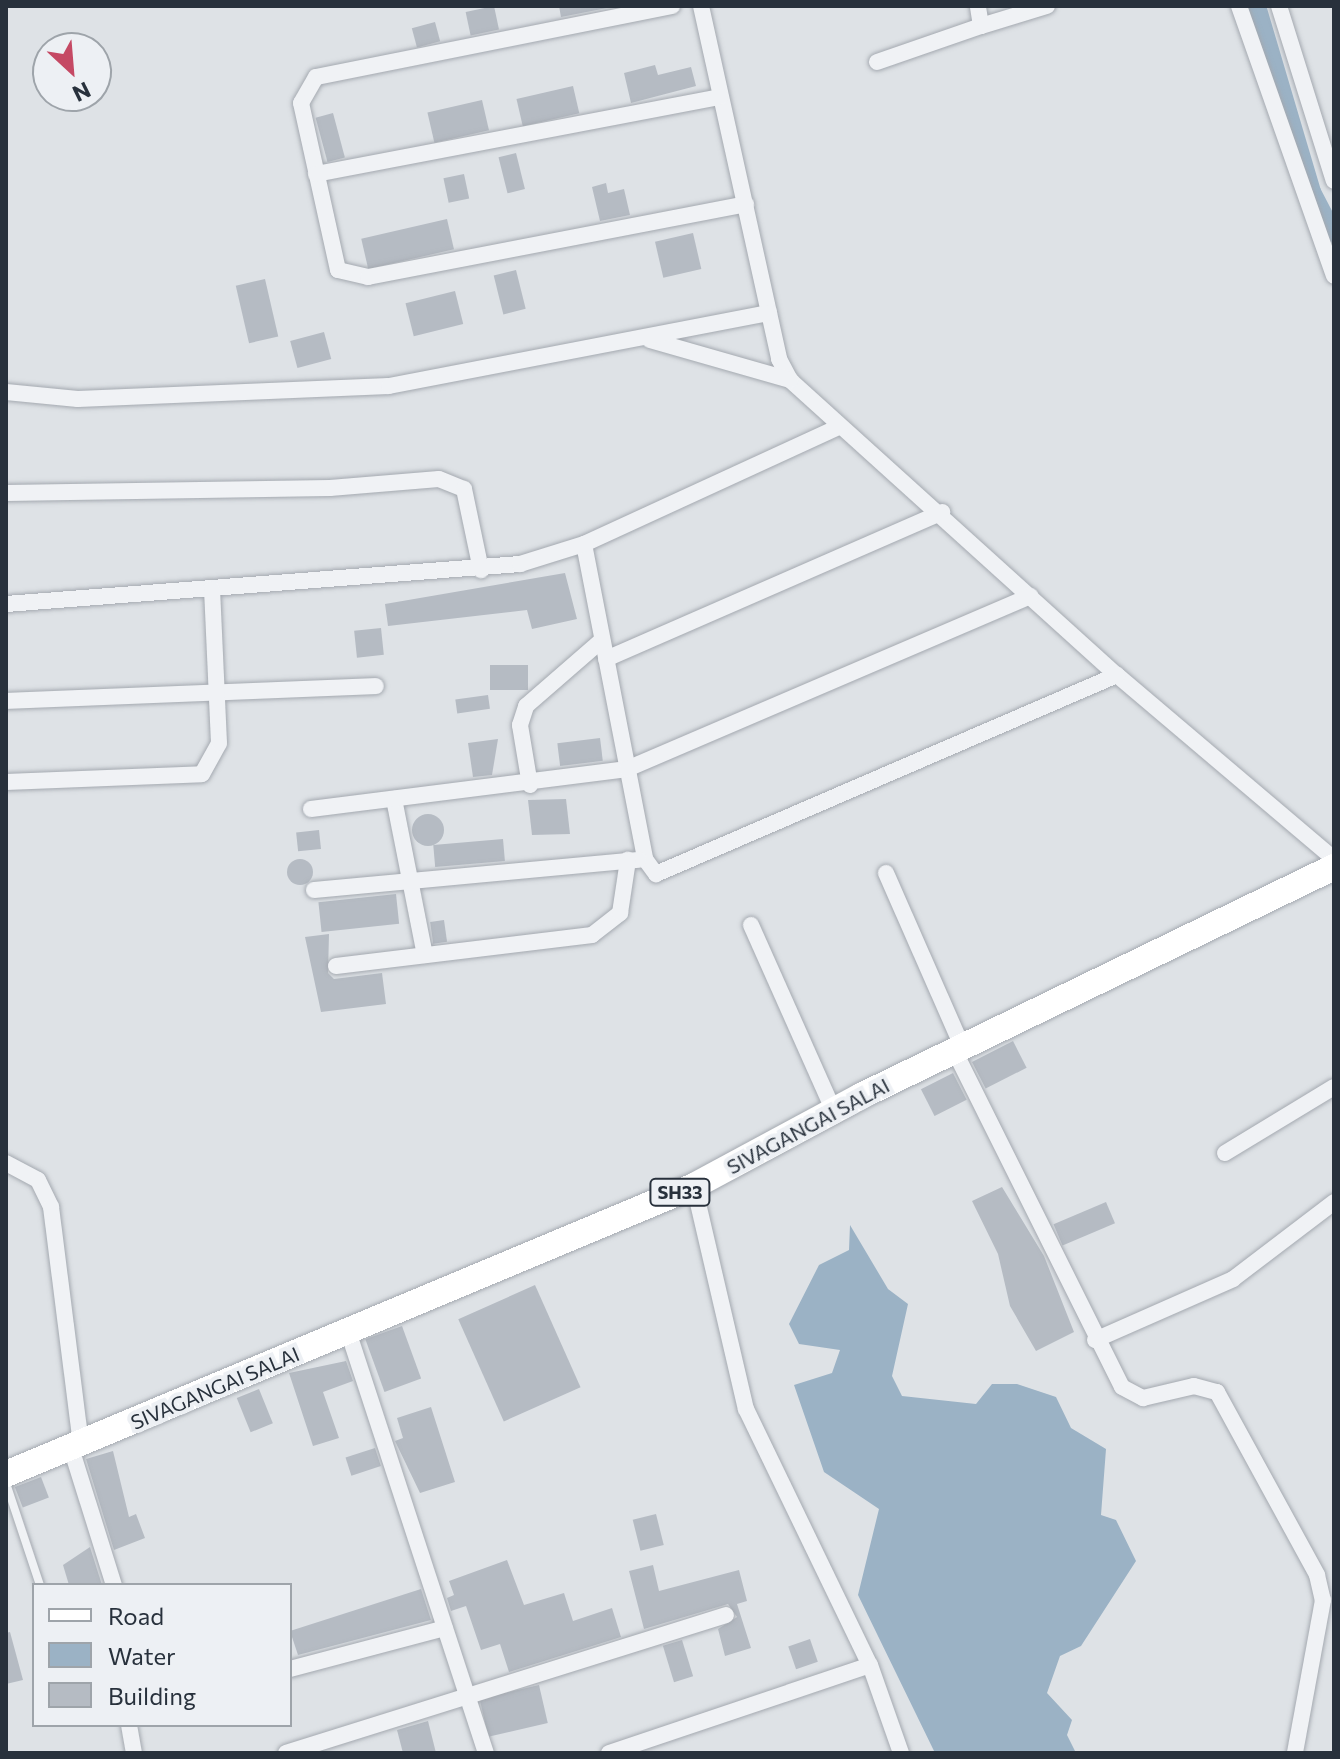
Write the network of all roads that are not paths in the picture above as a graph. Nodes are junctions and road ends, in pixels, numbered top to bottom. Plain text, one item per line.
1 (672, 6) edge
2 (701, 6) edge
3 (978, 6) edge
4 (1047, 6) edge
5 (1239, 6) edge
6 (1279, 6) edge
7 (981, 26) junction
8 (877, 62) dead end
9 (720, 97) junction
10 (316, 174) junction
11 (1334, 181) edge
12 (746, 204) junction
13 (1334, 276) edge
14 (769, 313) junction
15 (640, 338) junction
16 (790, 380) junction
17 (6, 392) edge
18 (840, 426) junction
19 (6, 493) edge
20 (942, 512) junction
21 (584, 544) junction
22 (481, 570) junction
23 (212, 589) junction
24 (1031, 596) junction
25 (6, 604) edge
26 (602, 640) junction
27 (606, 659) junction
28 (1117, 675) junction
29 (376, 686) dead end
30 (217, 697) junction
31 (6, 701) edge
32 (627, 769) junction
33 (6, 782) edge
34 (530, 785) junction
35 (394, 799) junction
36 (311, 809) dead end
37 (1334, 859) edge
38 (636, 860) junction
39 (1334, 867) edge
40 (886, 873) dead end
41 (410, 878) junction
42 (314, 890) dead end
43 (751, 925) dead end
44 (425, 955) junction
45 (336, 966) dead end
46 (959, 1050) junction
47 (1334, 1087) edge
48 (834, 1111) junction
49 (1225, 1153) dead end
50 (6, 1163) edge
51 (694, 1186) junction
52 (1334, 1202) edge
53 (348, 1331) junction
54 (1095, 1340) junction
55 (76, 1446) junction
56 (6, 1474) edge
57 (6, 1483) edge
58 (39, 1583) edge
59 (113, 1583) edge
60 (726, 1615) dead end
61 (445, 1628) junction
62 (870, 1665) junction
63 (292, 1668) edge
64 (469, 1701) junction
65 (129, 1727) edge
66 (134, 1753) edge
67 (286, 1753) edge
68 (486, 1753) edge
69 (609, 1753) edge
70 (901, 1753) edge
71 (1295, 1753) edge

1 - 10 street
2 - 9 street
3 - 7 street
4 - 7 street
5 - 13 street
6 - 11 street
7 - 8 street
9 - 10 street
9 - 12 street
10 - 12 street
12 - 14 street
14 - 15 street
14 - 16 street
15 - 16 street
15 - 17 street
16 - 18 street
18 - 20 street
18 - 21 street
19 - 22 street
20 - 24 street
20 - 27 street
21 - 22 street
21 - 26 street
22 - 23 street
23 - 25 street
23 - 30 street
24 - 28 street
24 - 32 street
26 - 27 street
26 - 34 street
27 - 32 street
28 - 37 street
28 - 38 street
29 - 30 street
30 - 31 street
30 - 33 street
32 - 34 street
32 - 38 street
34 - 35 street
35 - 36 street
35 - 41 street
38 - 41 street
38 - 44 street
39 - 46 main road, SIVAGANGAI SALAI / SH33
40 - 46 street
41 - 42 street
41 - 44 street
43 - 48 street
44 - 45 street
46 - 48 main road, SIVAGANGAI SALAI / SH33
46 - 54 street
47 - 49 street
48 - 51 main road, SIVAGANGAI SALAI / SH33
50 - 55 street
51 - 53 main road, SIVAGANGAI SALAI / SH33
51 - 62 street
52 - 54 street
53 - 55 main road, SIVAGANGAI SALAI / SH33
53 - 61 street
54 - 71 street
55 - 56 main road, SIVAGANGAI SALAI / SH33
55 - 59 street
57 - 58 lane
60 - 64 street
61 - 63 street
61 - 64 street
62 - 69 street
62 - 70 street
64 - 67 street
64 - 68 street
65 - 66 street

